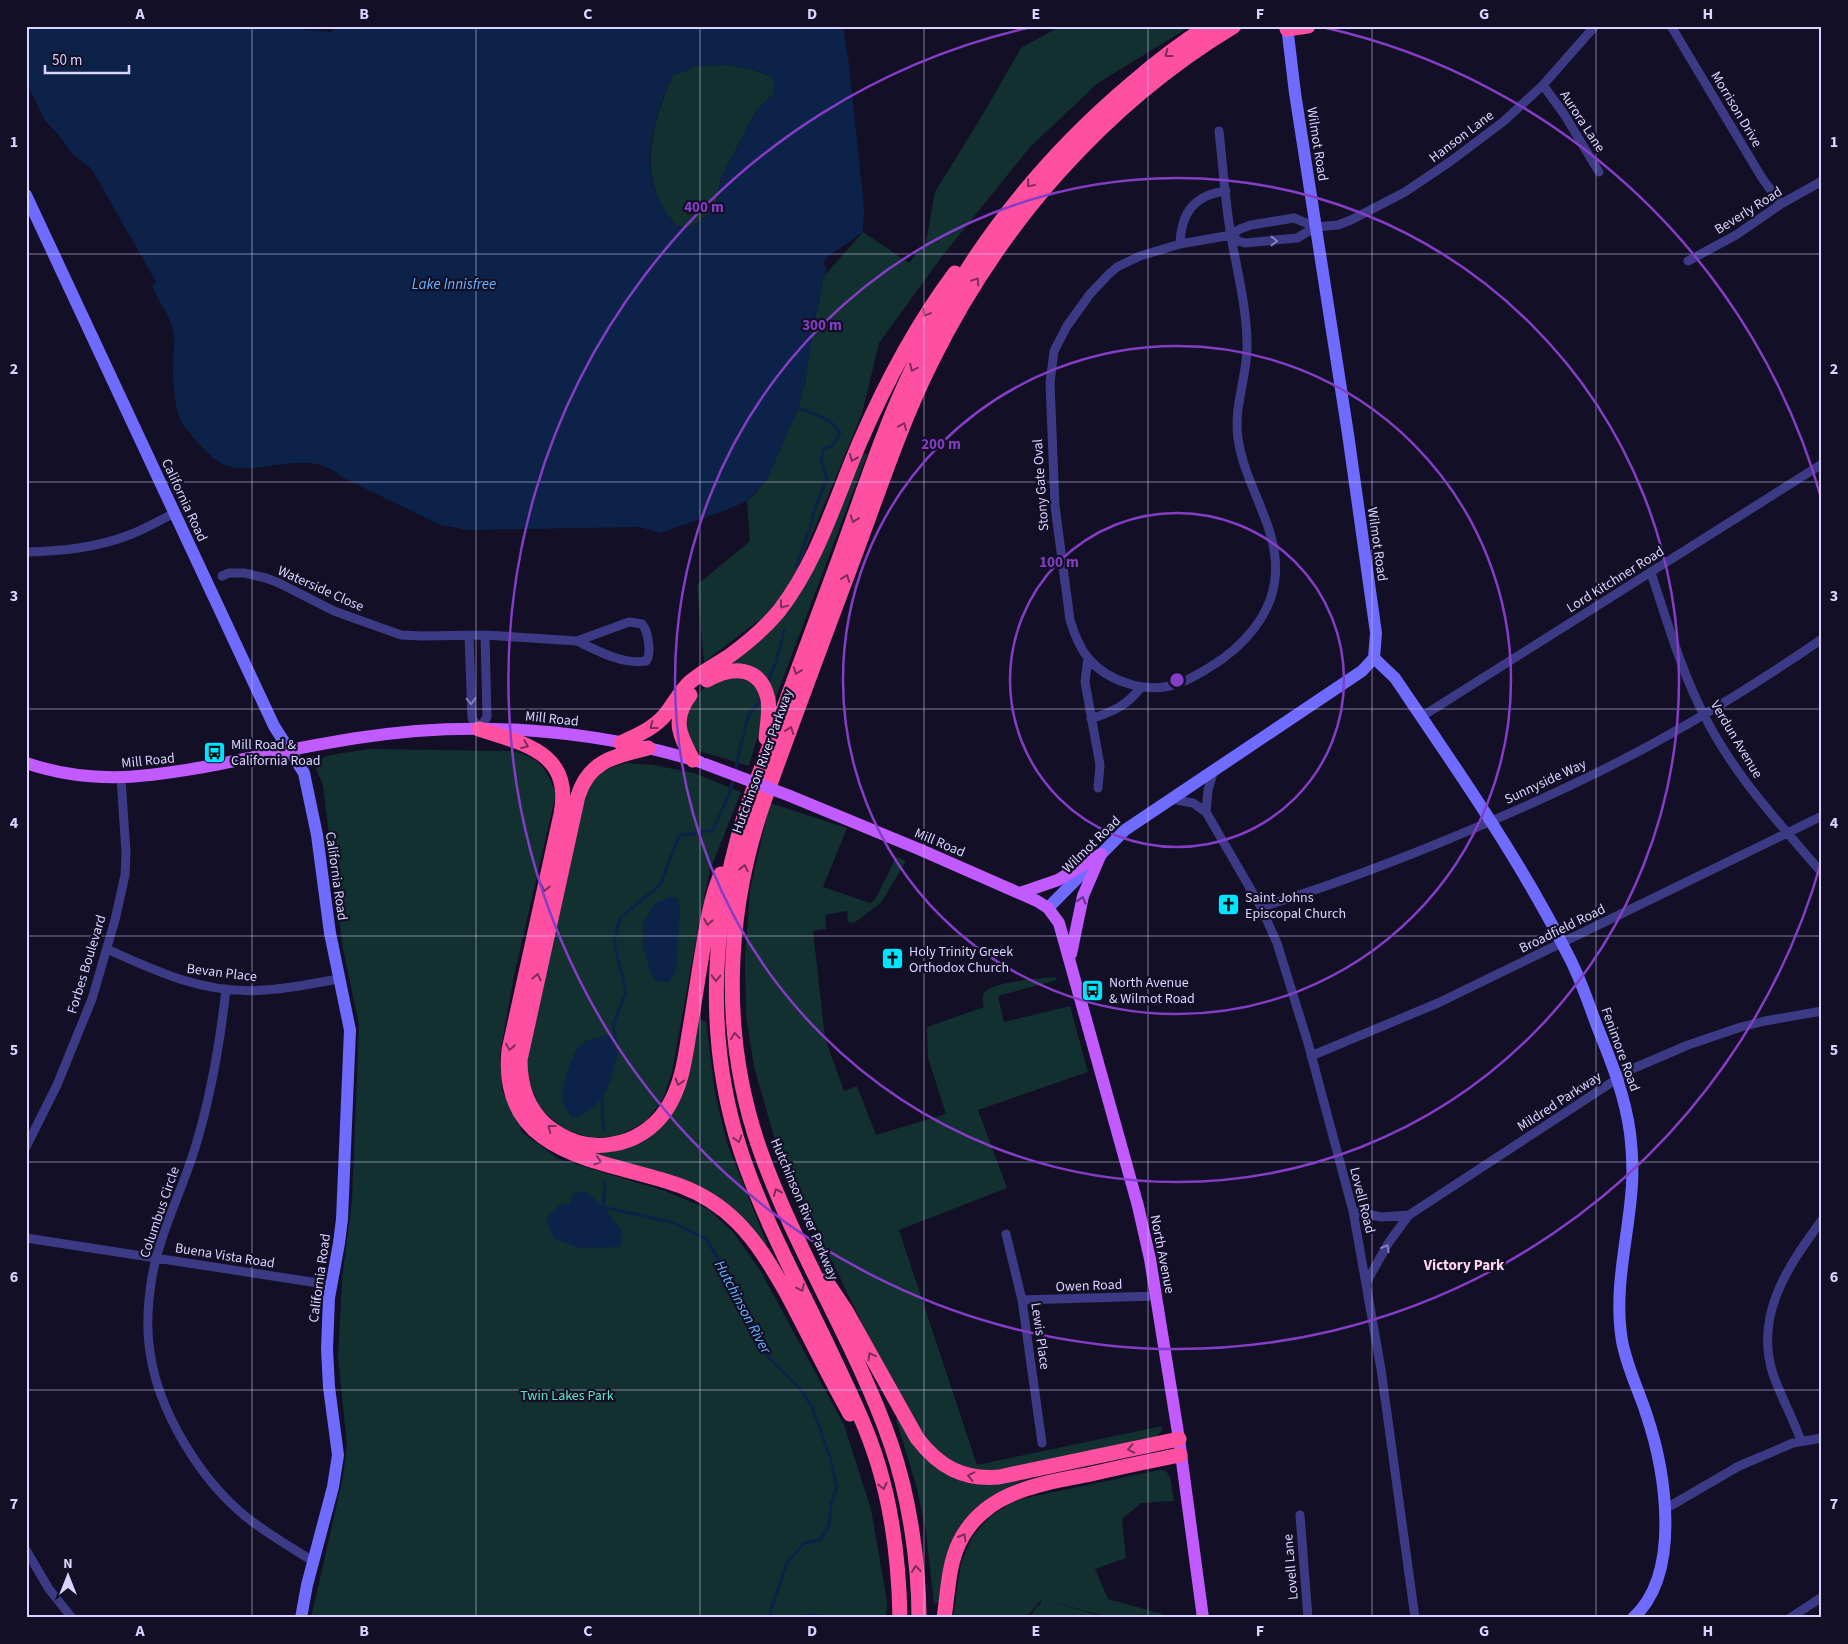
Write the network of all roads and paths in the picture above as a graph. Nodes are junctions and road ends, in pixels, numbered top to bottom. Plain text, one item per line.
1 (1208, 26) edge
2 (1234, 26) edge
3 (1308, 26) edge
4 (1595, 26) edge
5 (1671, 26) edge
6 (1287, 28) edge
7 (1543, 85) junction
8 (1220, 131) dead end
9 (1599, 172) dead end
10 (1822, 181) edge
11 (1226, 191) junction
12 (26, 195) edge
13 (1781, 204) junction
14 (1011, 207) junction
15 (1316, 227) junction
16 (1231, 235) junction
17 (1180, 244) junction
18 (1688, 261) dead end
19 (1822, 464) edge
20 (175, 513) junction
21 (26, 552) edge
22 (1651, 572) junction
23 (222, 576) dead end
24 (485, 635) junction
25 (468, 636) junction
26 (1822, 639) edge
27 (578, 641) junction
28 (1088, 658) junction
29 (1374, 658) junction
30 (470, 678) junction
31 (486, 678) junction
32 (1142, 687) junction
33 (1703, 715) junction
34 (1422, 717) junction
35 (1091, 719) junction
36 (479, 728) junction
37 (621, 743) junction
38 (648, 748) junction
39 (290, 750) junction
40 (699, 762) junction
41 (26, 763) edge
42 (763, 764) junction
43 (1214, 770) junction
44 (121, 778) junction
45 (1098, 788) dead end
46 (1171, 798) junction
47 (1206, 812) junction
48 (1822, 816) edge
49 (1490, 822) junction
50 (740, 827) junction
51 (1786, 833) junction
52 (1100, 854) junction
53 (1822, 873) edge
54 (1020, 893) junction
55 (1261, 907) junction
56 (1048, 908) junction
57 (1562, 944) junction
58 (107, 948) junction
59 (1070, 957) junction
60 (339, 979) junction
61 (226, 989) junction
62 (1822, 1011) edge
63 (1311, 1056) junction
64 (1618, 1079) junction
65 (26, 1147) edge
66 (1353, 1211) junction
67 (1409, 1215) junction
68 (1822, 1220) edge
69 (1006, 1234) dead end
70 (797, 1237) junction
71 (26, 1238) edge
72 (157, 1259) junction
73 (1366, 1284) junction
74 (331, 1285) junction
75 (1157, 1296) junction
76 (1022, 1300) junction
77 (1822, 1438) edge
78 (1801, 1441) junction
79 (1042, 1443) dead end
80 (1179, 1447) junction
81 (878, 1466) junction
82 (1665, 1509) junction
83 (1300, 1515) dead end
84 (27, 1555) edge
85 (314, 1562) junction
86 (1822, 1597) edge
87 (72, 1618) edge
88 (300, 1618) edge
89 (900, 1618) edge
90 (919, 1618) edge
91 (944, 1618) edge
92 (1203, 1618) edge
93 (1308, 1618) edge
94 (1415, 1618) edge
95 (1634, 1618) edge
96 (1790, 1618) edge

1 -> 14 highway, Hutchinson River Parkway
70 -> 2 highway, Hutchinson River Parkway
3 - 6 highway
4 - 7 street, Hanson Lane
5 - 13 street, Morrison Drive
6 - 15 street, Wilmot Road
7 - 9 street, Aurora Lane
7 - 15 street, Hanson Lane
8 - 11 street
10 - 13 street, Beverly Road
11 - 16 street
11 - 17 street
12 - 20 street, California Road
13 - 18 street, Beverly Road
14 -> 37 highway
14 -> 42 highway, Hutchinson River Parkway
15 - 16 street, Stony Gate Oval
16 -> 15 street, Stony Gate Oval
15 - 29 street, Wilmot Road
16 - 17 street, Stony Gate Oval
16 - 32 street, Stony Gate Oval
17 - 28 street, Stony Gate Oval
19 - 22 street, Lord Kitchner Road
20 - 21 street
20 - 39 street, California Road
22 - 33 street, Verdun Avenue
22 - 34 street, Lord Kitchner Road
23 - 25 street, Waterside Close
24 - 25 street, Waterside Close
24 - 27 street, Waterside Close
24 - 31 street
25 - 30 street
26 - 33 street, Sunnyside Way
27 - 27 street, Waterside Close
28 - 32 street, Stony Gate Oval
28 - 35 street
29 - 34 street, Fenimore Road
29 - 43 street, Wilmot Road
30 - 31 street
30 -> 36 street
31 - 36 street
32 - 35 street
33 - 49 street, Sunnyside Way
33 - 51 street, Verdun Avenue
34 - 49 street, Fenimore Road
35 - 45 street
36 - 37 main road, Mill Road
36 - 39 main road, Mill Road
36 -> 81 highway
37 - 38 main road, Mill Road
38 - 40 main road, Mill Road
50 -> 38 highway
39 - 44 main road, Mill Road
39 - 60 street, California Road
40 - 42 highway
40 - 54 main road, Mill Road, bridge
41 - 44 main road, Mill Road
42 - 50 highway, Hutchinson River Parkway
43 - 46 street, Wilmot Road
43 - 47 street
44 - 58 street, Forbes Boulevard
46 - 47 street
46 - 52 street, Wilmot Road
47 - 55 street, Lovell Road
48 - 51 street, Broadfield Road
49 - 55 street, Sunnyside Way
49 - 57 street, Fenimore Road
50 -> 81 highway, Hutchinson River Parkway
51 - 53 street, Verdun Avenue
51 - 57 street, Broadfield Road
52 - 54 main road
52 - 56 street, Wilmot Road
59 -> 52 main road
54 - 56 main road, Mill Road
55 - 63 street, Lovell Road
56 - 59 main road, North Avenue
57 - 63 street, Broadfield Road
57 - 64 street, Fenimore Road
58 - 61 street, Bevan Place
58 - 65 street, Forbes Boulevard
59 - 75 main road, North Avenue
60 - 61 street, Bevan Place
60 - 74 street, California Road
61 - 72 street, Columbus Circle
62 - 64 street, Mildred Parkway
63 - 66 street, Lovell Road
64 - 67 street, Mildred Parkway
64 - 82 street, Fenimore Road
66 - 67 street, Mildred Parkway
66 - 73 street, Lovell Road
73 -> 67 street, Mildred Parkway
68 - 78 street
69 - 76 street, Lewis Place
80 -> 70 highway
90 -> 70 highway, Hutchinson River Parkway
71 - 72 street, Buena Vista Road
72 - 74 street, Buena Vista Road
72 - 85 street, Columbus Circle
73 - 94 street, Lovell Road
74 - 85 street, California Road
75 - 76 street, Owen Road
75 - 80 main road, North Avenue
76 - 79 street, Lewis Place
77 - 78 street
78 - 82 street
91 -> 80 highway
80 - 92 main road, North Avenue
81 -> 89 highway, Hutchinson River Parkway
82 - 95 street, Fenimore Road
83 - 93 street, Lovell Lane
84 - 87 street
85 - 88 street, California Road
86 - 96 street

